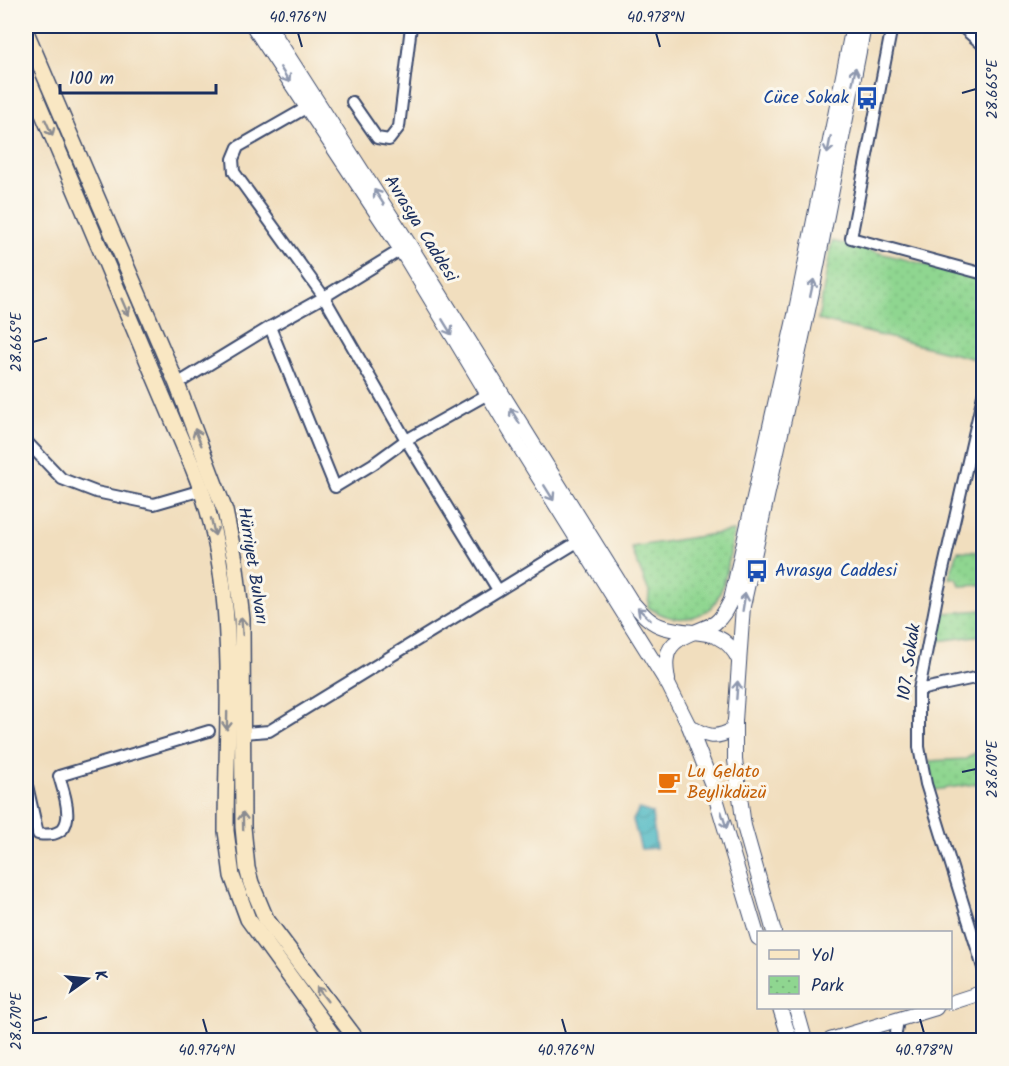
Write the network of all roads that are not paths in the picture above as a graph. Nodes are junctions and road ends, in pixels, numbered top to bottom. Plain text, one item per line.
1 (411, 26) edge
2 (852, 26) edge
3 (864, 26) edge
4 (892, 26) edge
5 (961, 26) edge
6 (264, 29) edge
7 (26, 32) edge
8 (984, 46) edge
9 (26, 74) edge
10 (352, 102) dead end
11 (311, 104) junction
12 (405, 247) junction
13 (984, 274) edge
14 (324, 297) junction
15 (270, 327) junction
16 (177, 384) junction
17 (984, 391) edge
18 (488, 394) junction
19 (406, 440) junction
20 (26, 441) edge
21 (202, 490) junction
22 (579, 541) junction
23 (498, 590) junction
24 (698, 632) junction
25 (739, 660) junction
26 (984, 676) edge
27 (669, 686) junction
28 (919, 690) junction
29 (735, 721) junction
30 (689, 726) junction
31 (209, 731) dead end
32 (243, 733) junction
33 (26, 782) edge
34 (757, 931) edge
35 (773, 931) edge
36 (984, 971) edge
37 (984, 992) edge
38 (952, 1003) edge
39 (780, 1009) edge
40 (796, 1009) edge
41 (933, 1009) edge
42 (898, 1019) junction
43 (336, 1041) edge
44 (357, 1041) edge
45 (790, 1041) edge
46 (805, 1041) edge
47 (830, 1041) edge
48 (895, 1041) edge

1 - 10 street
2 -> 24 street
25 -> 3 street
4 - 13 street
5 - 8 street
6 - 11 street, Avrasya Caddesi
7 - 16 main road, Hürriyet Bulvarı
9 -> 21 main road, Hürriyet Bulvarı
11 - 12 street, Avrasya Caddesi
11 - 14 street
12 - 14 street
12 -> 18 street
24 -> 12 street, Avrasya Caddesi
14 - 15 street
14 - 19 street
15 - 16 street
15 - 19 street
32 -> 16 main road, Hürriyet Bulvarı
17 - 28 street, 107. Sokak
18 - 19 street
18 -> 22 street
19 - 23 street
20 - 21 street
21 -> 43 main road, Hürriyet Bulvarı
22 - 23 street
22 - 27 street
23 - 32 street
24 - 25 street
24 - 27 street
29 -> 25 street
26 - 28 street
27 - 30 street
28 - 36 street, 107. Sokak
29 - 30 street
29 - 35 street
30 -> 34 street
31 - 33 street
44 -> 32 main road, Hürriyet Bulvarı
37 - 38 street
39 - 45 street
40 - 46 street
41 - 42 street
42 - 47 street
42 - 48 street

